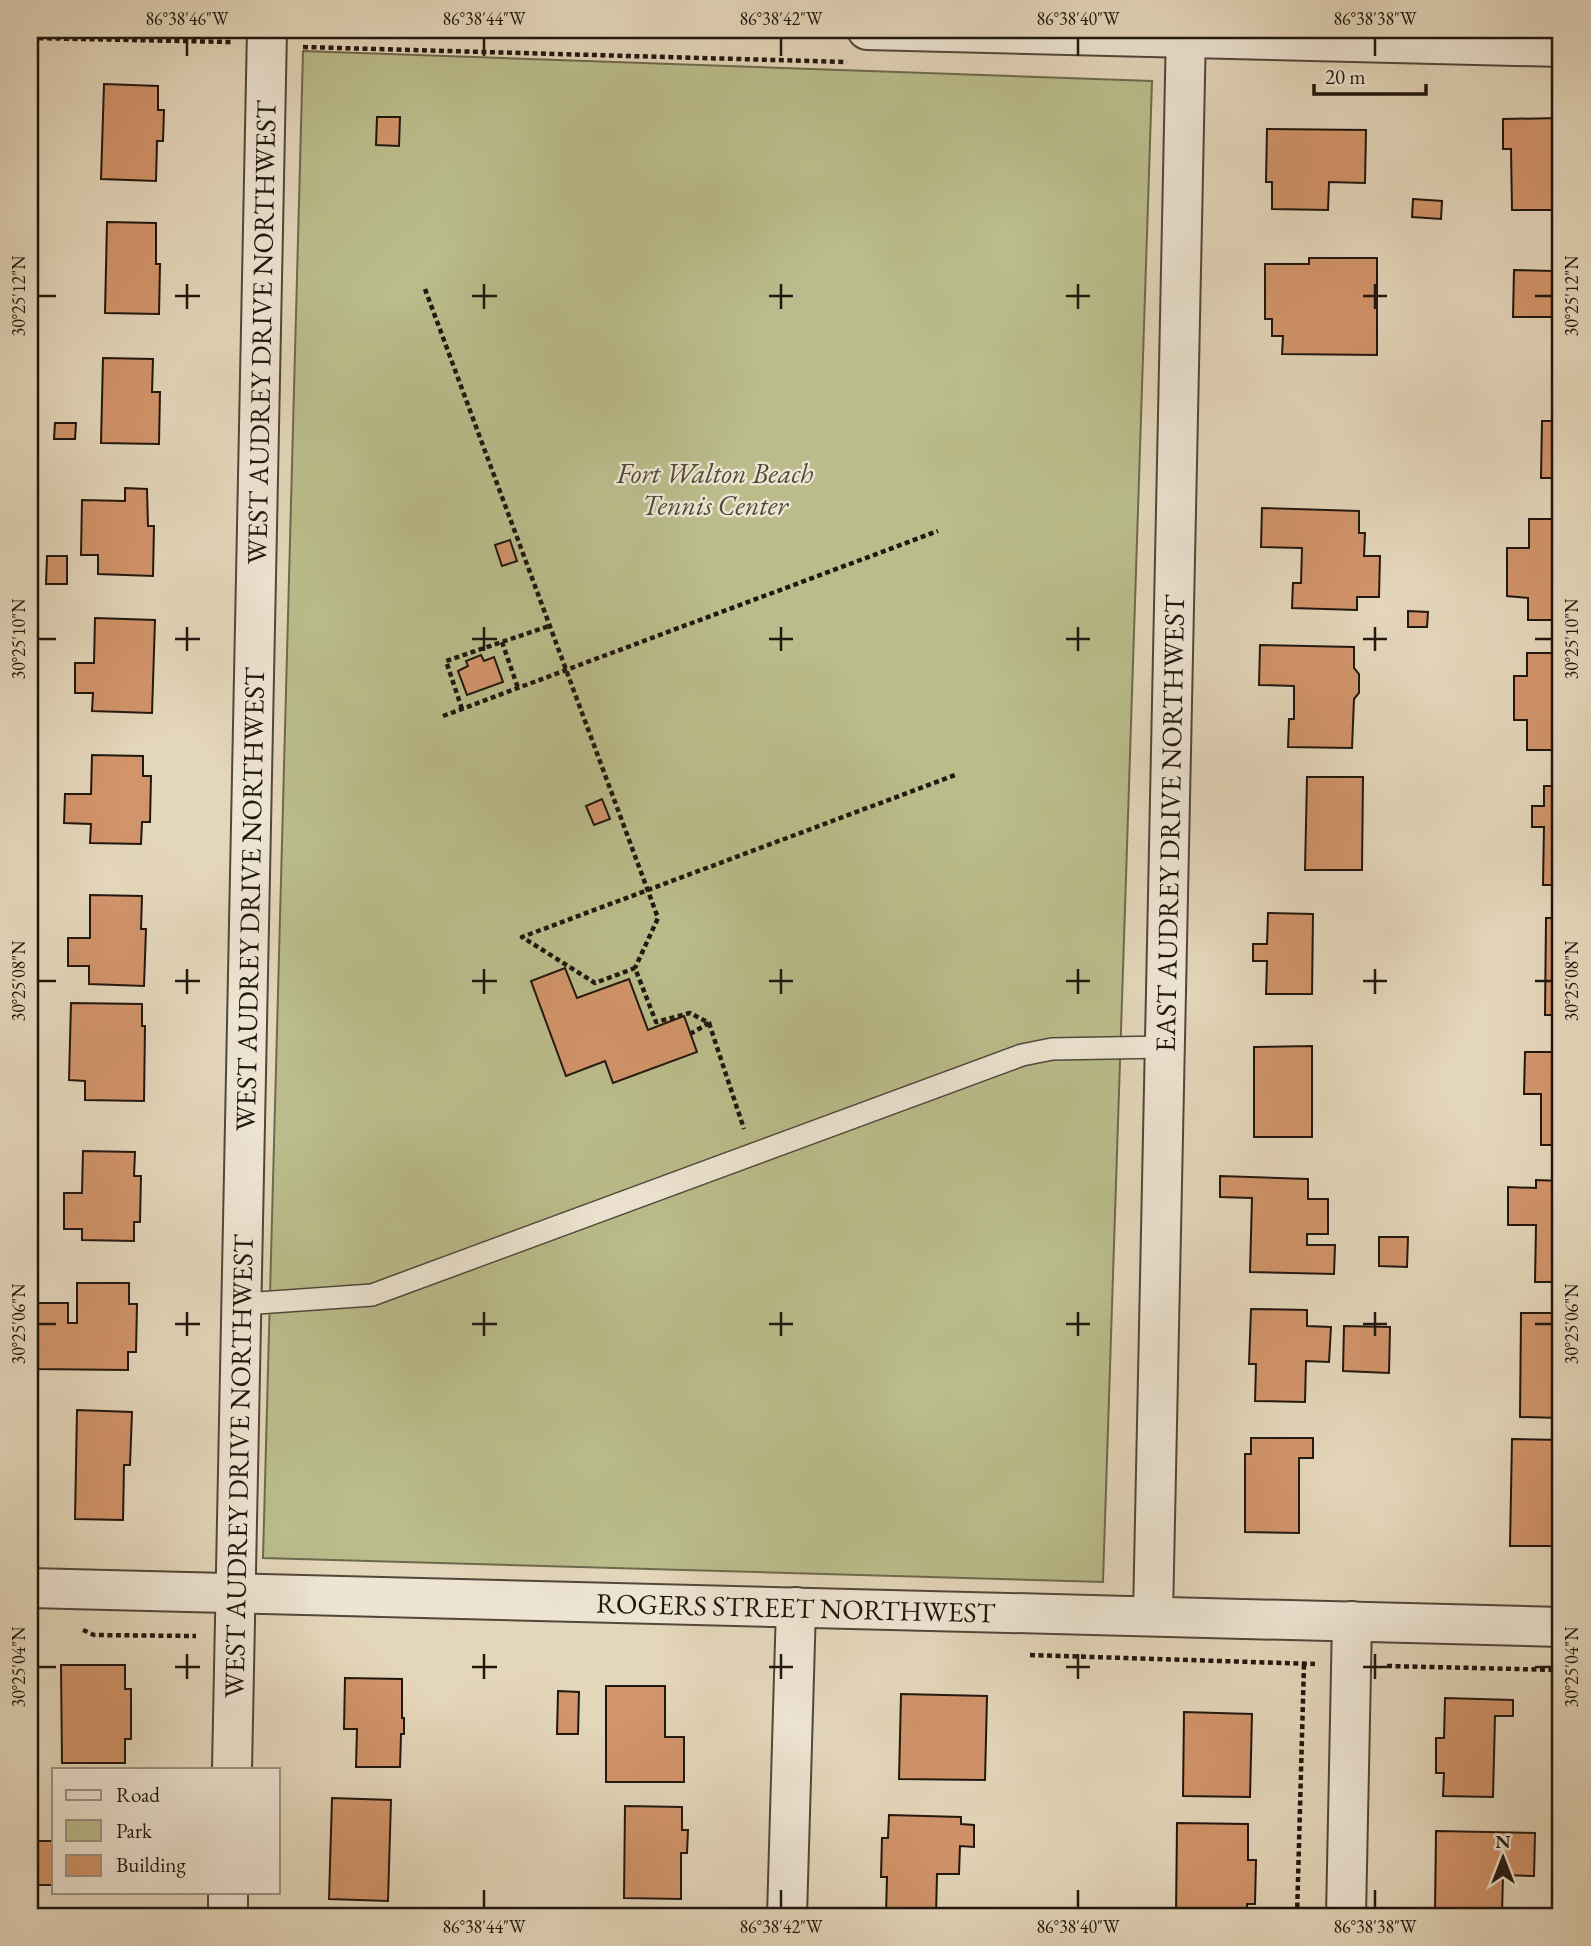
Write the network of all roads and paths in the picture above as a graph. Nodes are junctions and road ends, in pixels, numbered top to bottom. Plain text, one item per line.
1 (1186, 34) edge
2 (267, 36) edge
3 (30, 38) edge
4 (860, 46) edge
5 (1561, 47) edge
6 (425, 289) dead end
7 (938, 531) dead end
8 (549, 626) junction
9 (502, 642) junction
10 (566, 670) junction
11 (518, 688) junction
12 (462, 709) junction
13 (443, 716) dead end
14 (958, 774) dead end
15 (648, 891) junction
16 (635, 968) junction
17 (709, 1023) junction
18 (690, 1034) dead end
19 (1165, 1047) junction
20 (753, 1155) junction
21 (242, 1304) junction
22 (30, 1588) edge
23 (236, 1594) junction
24 (796, 1607) junction
25 (1153, 1616) junction
26 (1352, 1621) junction
27 (1561, 1627) edge
28 (1304, 1664) dead end
29 (232, 1768) edge
30 (228, 1894) edge
31 (228, 1916) edge
32 (787, 1916) edge
33 (1297, 1916) edge
34 (1346, 1916) edge

1 - 4 street
1 - 5 street
1 - 19 street, EAST AUDREY DRIVE NORTHWEST
2 - 3 path
2 - 4 path
2 - 21 street, WEST AUDREY DRIVE NORTHWEST
6 - 8 path
7 - 10 path
8 - 9 path
8 - 10 path
9 - 11 path
9 - 12 path
10 - 11 path
10 - 15 path
11 - 12 path
12 - 13 path
14 - 15 path
15 - 16 path
15 - 16 path
16 - 17 path
17 - 18 path
17 - 20 path
19 - 20 lane
19 - 25 street, EAST AUDREY DRIVE NORTHWEST
20 - 21 lane
21 - 23 street, WEST AUDREY DRIVE NORTHWEST
22 - 23 street, ROGERS STREET NORTHWEST
23 - 24 street, ROGERS STREET NORTHWEST
23 - 29 street, WEST AUDREY DRIVE NORTHWEST
24 - 25 street, ROGERS STREET NORTHWEST
24 - 32 street
25 - 26 street, ROGERS STREET NORTHWEST
26 - 27 street, ROGERS STREET NORTHWEST
26 - 34 street
28 - 33 path
30 - 31 street

